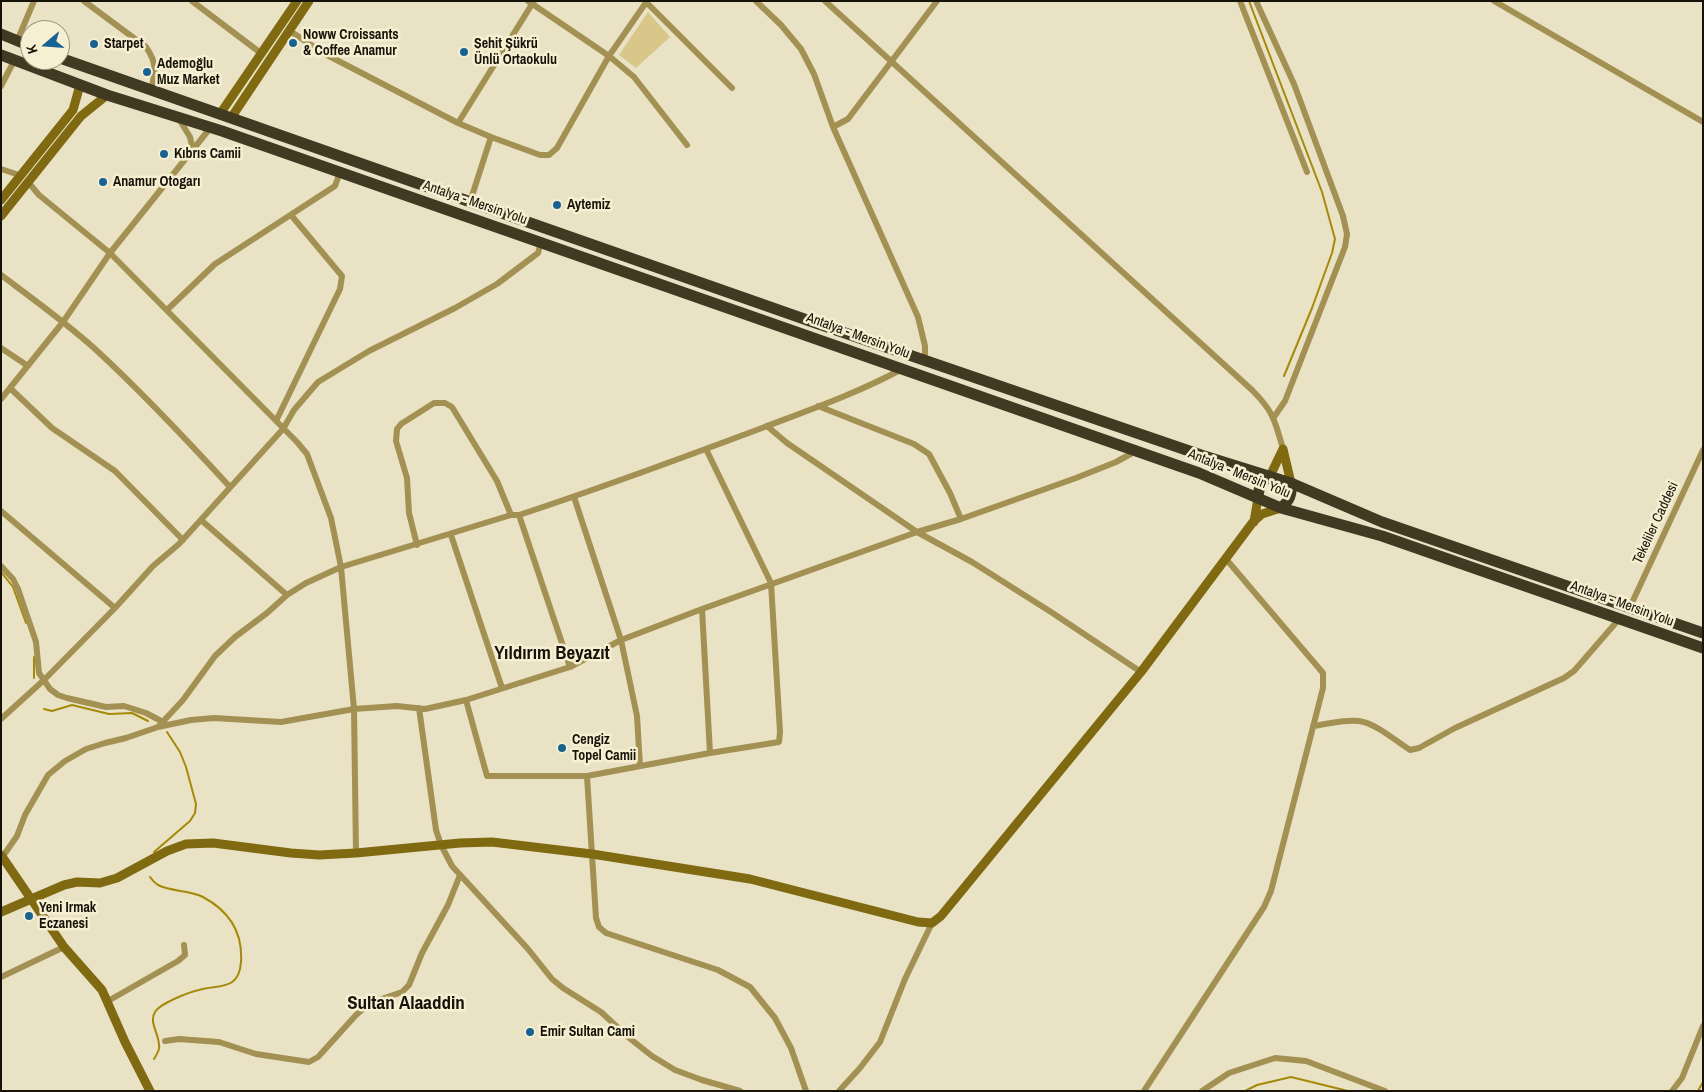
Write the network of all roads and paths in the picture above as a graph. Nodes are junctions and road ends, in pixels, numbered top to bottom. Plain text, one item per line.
1 (34, 1) edge
2 (84, 1) edge
3 (192, 1) edge
4 (297, 1) edge
5 (309, 1) edge
6 (756, 1) edge
7 (826, 1) edge
8 (937, 1) edge
9 (1240, 1) edge
10 (1256, 1) edge
11 (1494, 1) edge
12 (532, 2) edge
13 (646, 2) edge
14 (290, 31) junction
15 (1, 34) edge
16 (17, 41) junction
17 (20, 42) edge
18 (262, 54) junction
19 (1, 55) edge
20 (609, 56) junction
21 (14, 60) junction
22 (270, 60) junction
23 (70, 61) edge
24 (890, 61) junction
25 (80, 85) junction
26 (1, 86) edge
27 (732, 88) dead end
28 (150, 89) junction
29 (107, 95) junction
30 (73, 110) junction
31 (81, 116) junction
32 (225, 116) junction
33 (178, 118) junction
34 (458, 122) junction
35 (1703, 122) edge
36 (211, 127) junction
37 (833, 127) junction
38 (222, 131) junction
39 (491, 137) junction
40 (202, 139) junction
41 (687, 145) dead end
42 (193, 150) junction
43 (2, 169) edge
44 (340, 172) junction
45 (1308, 172) dead end
46 (17, 179) junction
47 (26, 185) junction
48 (1, 200) edge
49 (470, 202) junction
50 (291, 215) junction
51 (1, 216) edge
52 (541, 242) junction
53 (110, 253) junction
54 (1, 275) edge
55 (167, 310) junction
56 (63, 322) junction
57 (1, 348) edge
58 (925, 361) junction
59 (28, 366) junction
60 (903, 368) junction
61 (10, 388) junction
62 (1, 399) edge
63 (818, 406) junction
64 (1274, 417) junction
65 (276, 421) junction
66 (767, 426) junction
67 (283, 428) junction
68 (706, 449) junction
69 (1283, 449) junction
70 (1703, 450) edge
71 (1136, 451) junction
72 (1270, 476) junction
73 (1291, 483) junction
74 (230, 486) junction
75 (574, 497) junction
76 (1258, 498) junction
77 (1280, 508) junction
78 (1, 511) edge
79 (519, 515) junction
80 (511, 516) junction
81 (961, 518) junction
82 (200, 520) junction
83 (1254, 522) junction
84 (917, 532) junction
85 (451, 535) junction
86 (183, 540) junction
87 (417, 545) junction
88 (1226, 559) junction
89 (1, 566) edge
90 (341, 567) junction
91 (771, 583) junction
92 (287, 594) junction
93 (1630, 607) junction
94 (116, 608) junction
95 (702, 608) junction
96 (1620, 618) junction
97 (1703, 633) edge
98 (621, 640) junction
99 (1703, 648) edge
100 (570, 667) junction
101 (1140, 672) junction
102 (44, 680) junction
103 (502, 688) junction
104 (466, 700) junction
105 (419, 708) junction
106 (354, 709) junction
107 (1, 719) edge
108 (160, 724) junction
109 (1313, 726) junction
110 (710, 753) junction
111 (640, 766) junction
112 (587, 776) junction
113 (441, 845) junction
114 (356, 853) junction
115 (592, 854) junction
116 (2, 858) edge
117 (460, 875) junction
118 (31, 900) junction
119 (1, 912) edge
120 (932, 923) junction
121 (184, 945) dead end
122 (64, 947) junction
123 (1, 978) edge
124 (108, 1001) junction
125 (1703, 1026) edge
126 (164, 1041) dead end
127 (150, 1091) edge
128 (740, 1091) edge
129 (806, 1091) edge
130 (839, 1091) edge
131 (1144, 1091) edge
132 (1202, 1091) edge
133 (1385, 1091) edge
134 (1672, 1091) edge

1 - 16 street
2 - 28 street
3 - 18 street
4 - 18 street
5 - 14 street
6 - 37 street
7 - 24 street
8 - 24 street
9 - 45 street
10 - 64 street
11 - 35 street
12 - 20 street
12 - 34 street
13 - 20 street
13 - 27 street
14 - 22 street
14 - 34 street
15 - 16 highway
16 - 17 highway
18 - 22 street
18 - 32 street
19 - 21 highway, Antalya - Mersin Yolu
20 - 39 street
20 - 41 street
21 - 25 highway, Antalya - Mersin Yolu
21 - 26 street
22 - 32 street
23 - 28 highway, Antalya - Mersin Yolu
24 - 37 street
24 - 64 street
25 - 29 highway, Antalya - Mersin Yolu
25 - 30 street
28 - 32 highway, Antalya - Mersin Yolu
29 - 31 street
29 - 33 highway, Antalya - Mersin Yolu
30 - 31 street
30 - 46 street
31 - 47 street
32 - 36 highway
32 - 38 highway
32 - 49 highway, Antalya - Mersin Yolu
33 - 36 highway, Antalya - Mersin Yolu
33 - 42 street
34 - 39 street
36 - 38 highway, Antalya - Mersin Yolu
36 - 40 street
37 - 58 street
38 - 40 street
38 - 44 highway, Antalya - Mersin Yolu
39 - 49 street
40 - 42 street
42 - 53 street
43 - 46 street
44 - 50 street
44 - 52 highway, Antalya - Mersin Yolu
46 - 47 street
46 - 48 street
47 - 51 street
47 - 53 street
49 - 58 highway, Antalya - Mersin Yolu
50 - 55 street
50 - 65 street
52 - 60 highway, Antalya - Mersin Yolu
52 - 67 street
53 - 55 street
53 - 56 street
54 - 56 street
55 - 65 street
56 - 59 street
56 - 74 street
57 - 59 street
58 - 72 highway, Antalya - Mersin Yolu
59 - 61 street
60 - 63 street
60 - 71 highway, Antalya - Mersin Yolu
61 - 62 street
61 - 86 street
63 - 66 street
63 - 81 street
64 - 69 street
65 - 67 street
66 - 68 street
66 - 84 street
67 - 74 street
67 - 90 street
68 - 75 street
68 - 91 street
69 - 72 street
69 - 73 street
70 - 93 street, Tekeliler Caddesi
71 - 76 highway, Antalya - Mersin Yolu
71 - 81 street
72 - 73 highway, Antalya - Mersin Yolu
72 - 76 highway
73 - 77 highway
73 - 93 highway, Antalya - Mersin Yolu
74 - 82 street
75 - 79 street
75 - 98 street
76 - 77 highway, Antalya - Mersin Yolu
76 - 83 street
77 - 83 street
77 - 96 highway, Antalya - Mersin Yolu
78 - 94 street
79 - 80 street
79 - 100 street
80 - 85 street
80 - 87 street
81 - 84 street
82 - 86 street
82 - 92 street
83 - 88 street
84 - 91 street
84 - 101 street
85 - 87 street
85 - 103 street
86 - 94 street
87 - 90 street
88 - 101 street
88 - 109 street
89 - 102 street
90 - 92 street
90 - 106 street
91 - 95 street
91 - 110 street
92 - 108 street
93 - 97 highway, Antalya - Mersin Yolu
94 - 102 street
95 - 98 street
95 - 110 street
96 - 99 highway, Antalya - Mersin Yolu
96 - 109 street
98 - 100 street
98 - 111 street
100 - 103 street
101 - 120 street
102 - 107 street
102 - 108 street
103 - 104 street
104 - 105 street
104 - 112 street
105 - 106 street
105 - 113 street
106 - 108 street
106 - 114 street
108 - 116 street
109 - 131 street
110 - 111 street
111 - 112 street
112 - 115 street
113 - 114 street
113 - 115 street
113 - 117 street
114 - 118 street
115 - 120 street
115 - 129 street
116 - 118 street
117 - 126 street
117 - 128 street
118 - 119 street
118 - 122 street
120 - 130 street
121 - 124 street
122 - 123 street
122 - 124 street
124 - 127 street
125 - 134 street
132 - 133 street

